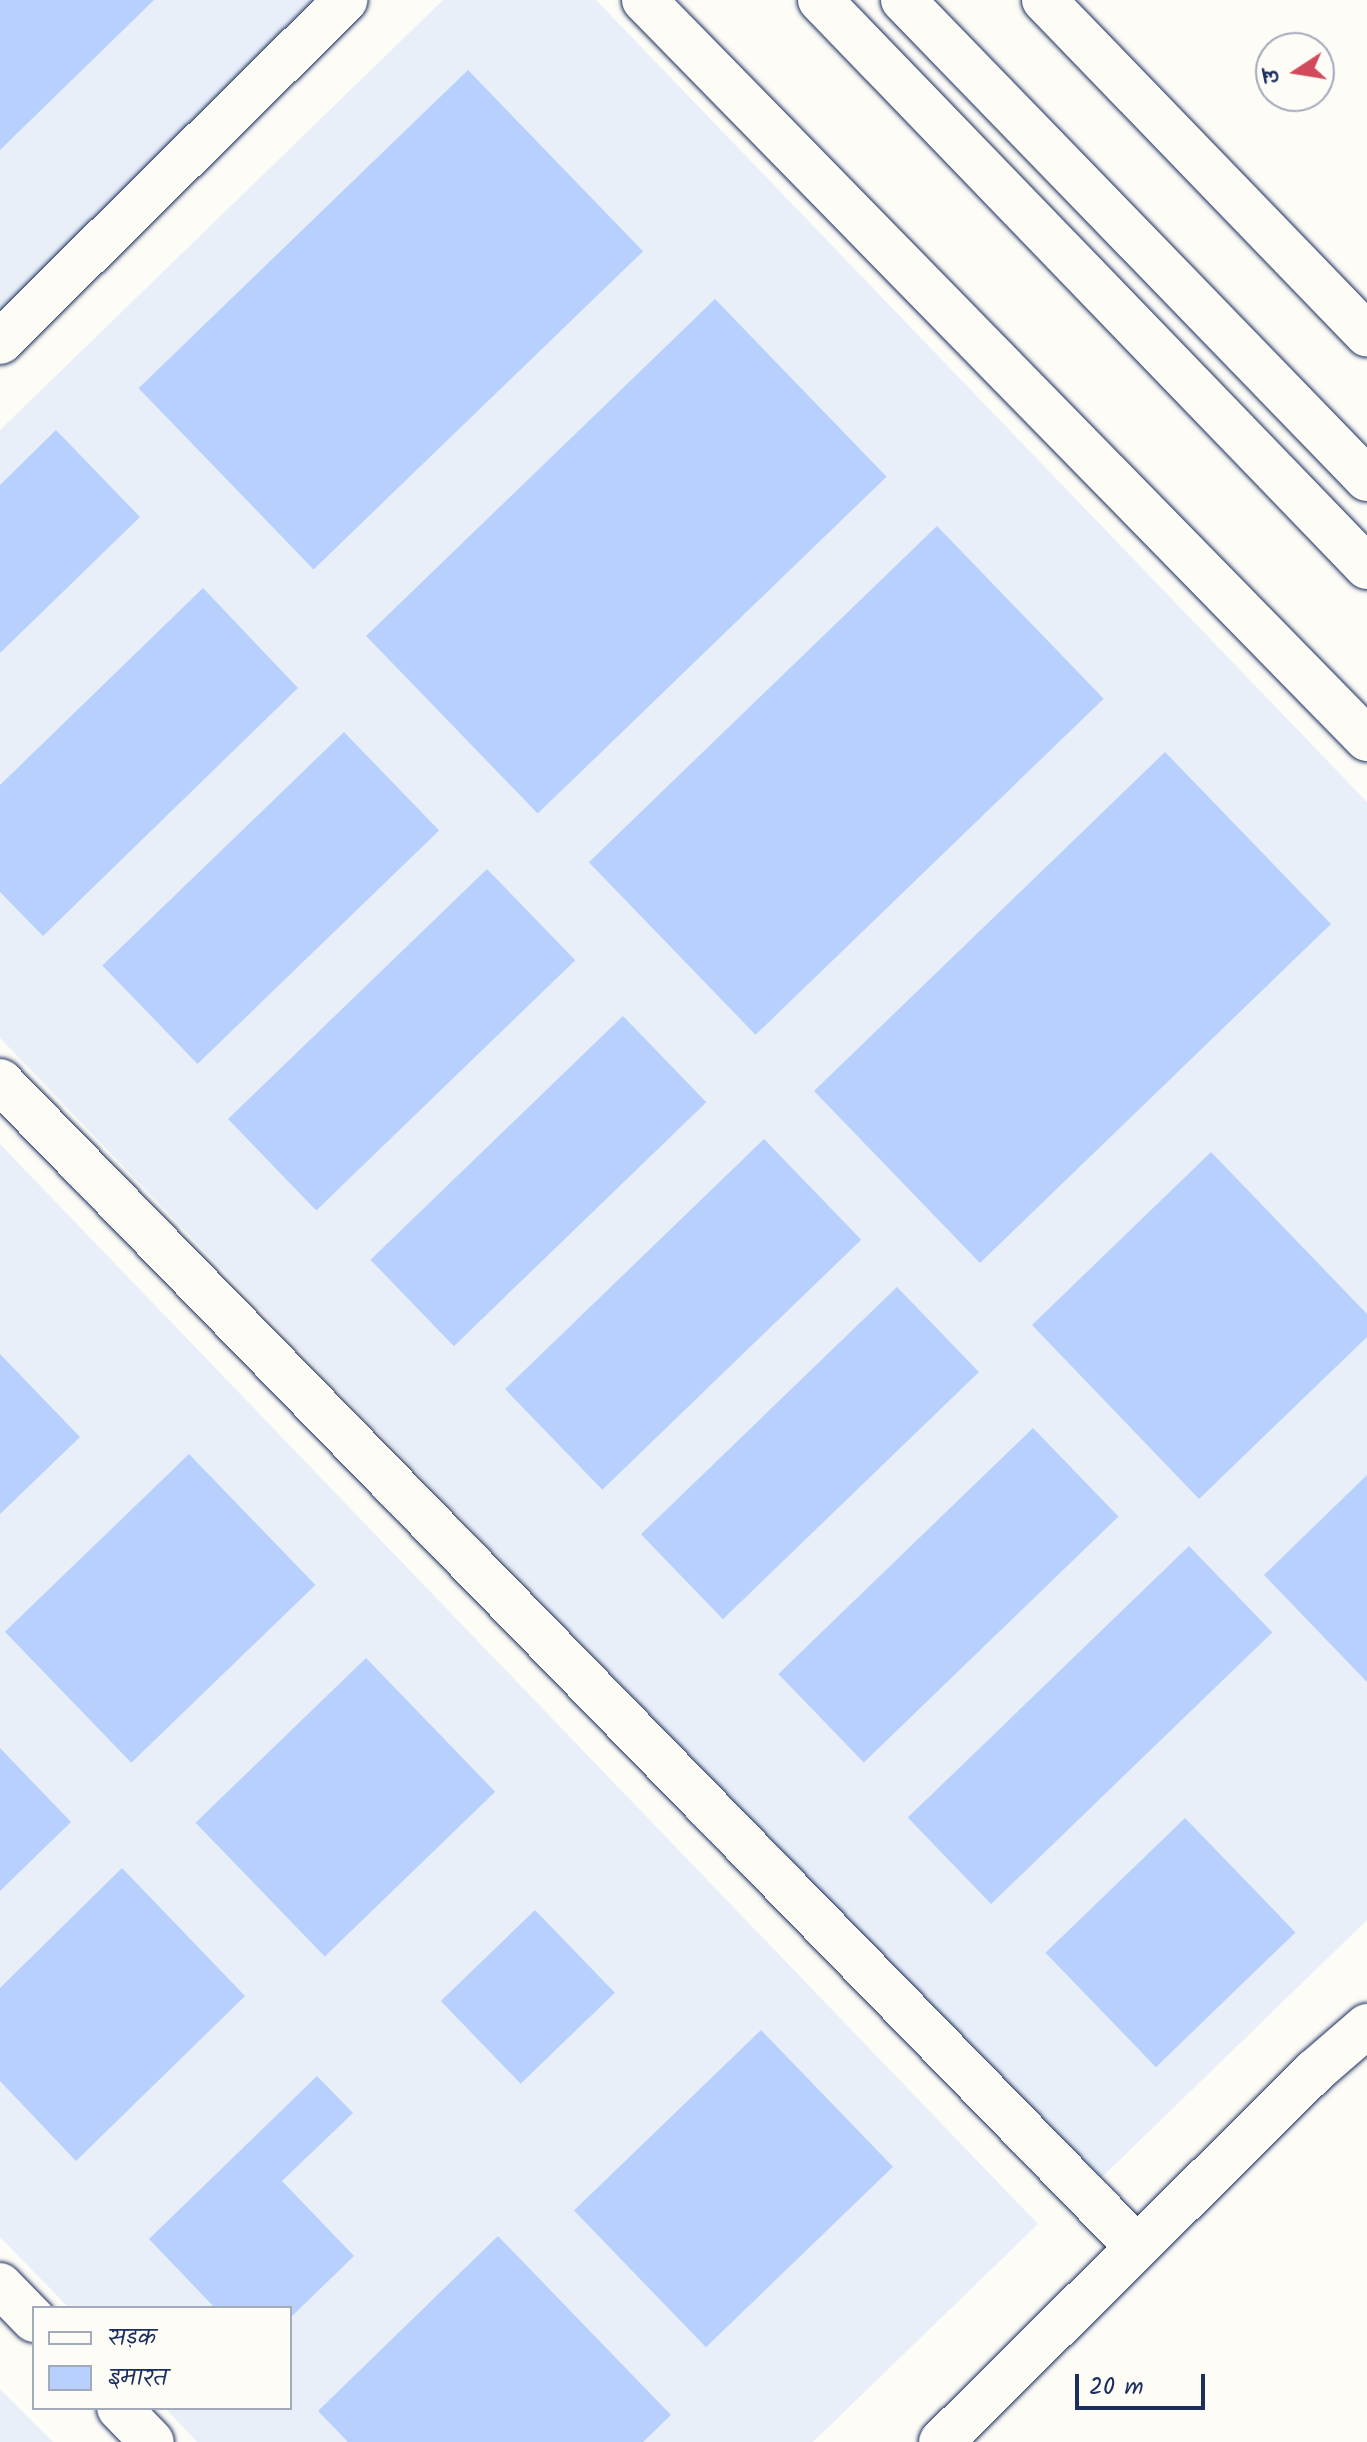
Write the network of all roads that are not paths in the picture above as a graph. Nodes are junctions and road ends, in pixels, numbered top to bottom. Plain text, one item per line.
1 (346, 0) edge
2 (644, 0) edge
3 (820, 0) edge
4 (903, 0) edge
5 (1044, 0) edge
6 (1367, 334) edge
7 (0, 342) edge
8 (1367, 479) edge
9 (1367, 567) edge
10 (1367, 739) edge
11 (0, 1081) edge
12 (1367, 2026) edge
13 (1136, 2246) junction
14 (0, 2285) edge
15 (32, 2318) edge
16 (121, 2410) edge
17 (152, 2442) edge
18 (941, 2442) edge

1 - 7 street
2 - 10 street
3 - 9 street
4 - 8 street
5 - 6 street
11 - 13 street
12 - 13 street
13 - 18 street
14 - 15 street
16 - 17 street

